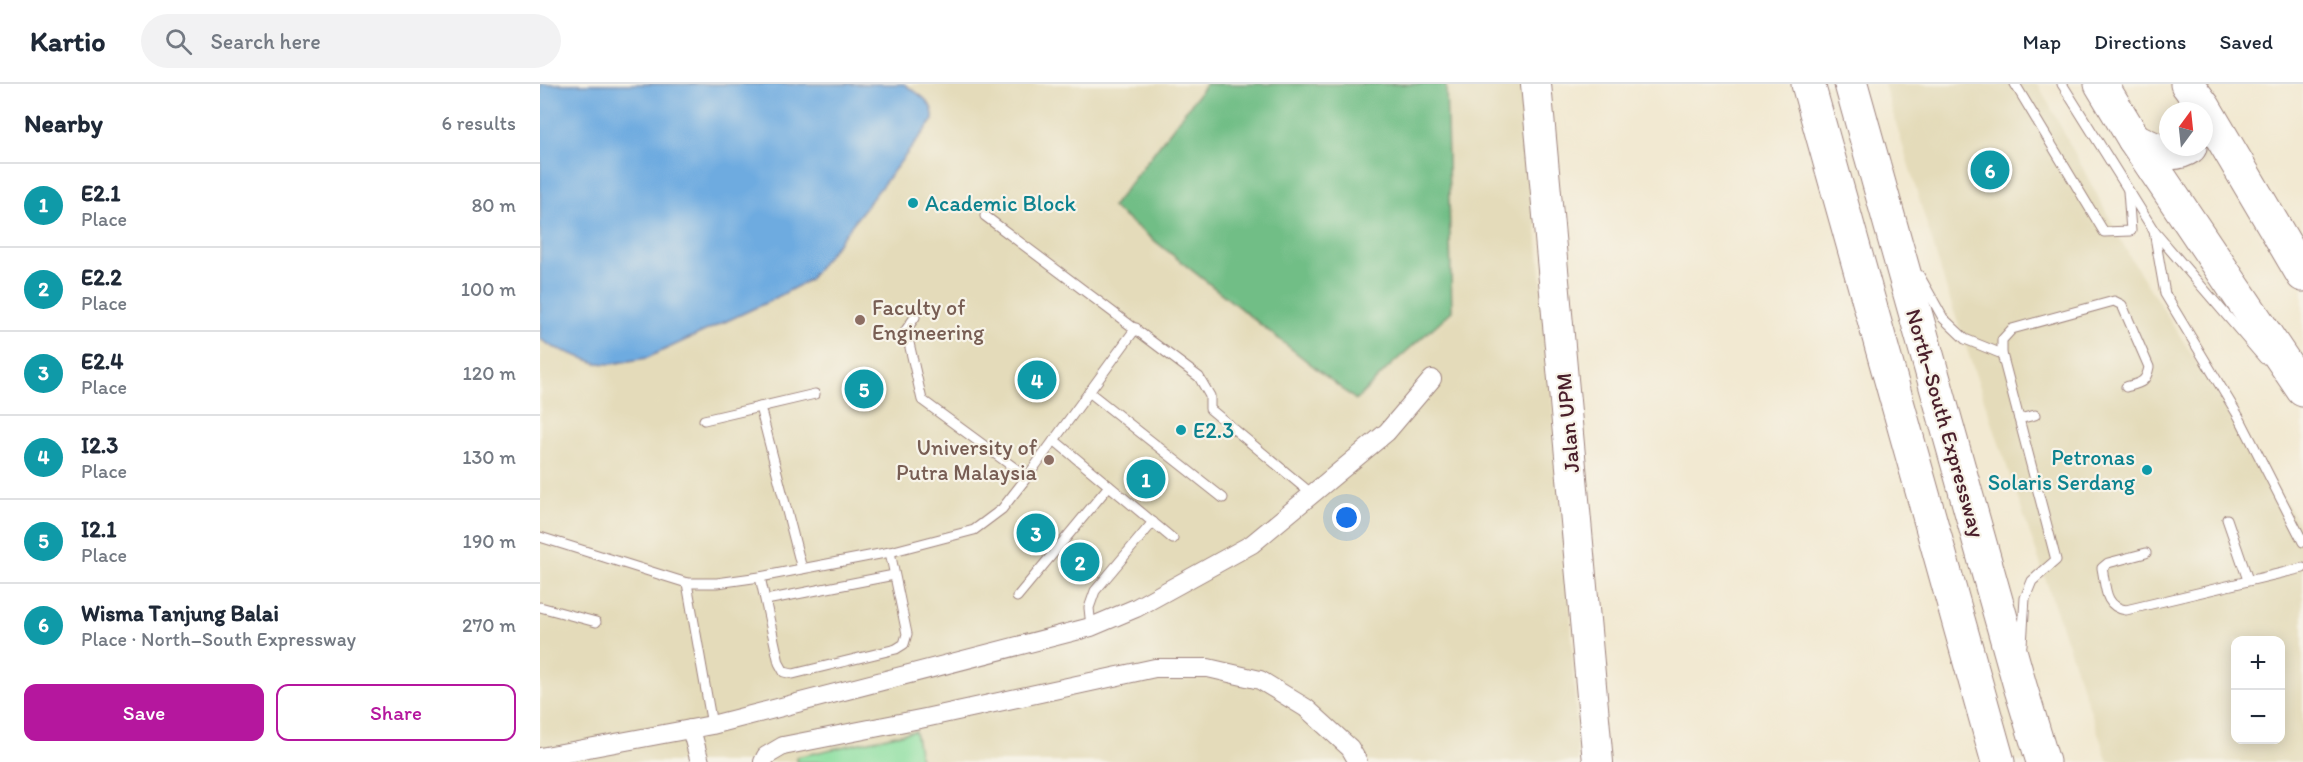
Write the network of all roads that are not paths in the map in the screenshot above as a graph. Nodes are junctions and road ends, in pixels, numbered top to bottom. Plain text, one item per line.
1 (1536, 84) edge
2 (1808, 84) edge
3 (1851, 84) edge
4 (2014, 84) edge
5 (2062, 84) edge
6 (2101, 84) edge
7 (2198, 101) edge
8 (2134, 139) junction
9 (2159, 152) edge
10 (2128, 189) junction
11 (985, 216) dead end
12 (1890, 220) junction
13 (2154, 231) junction
14 (1910, 258) dead end
15 (1915, 267) dead end
16 (2303, 275) edge
17 (915, 317) dead end
18 (1136, 328) junction
19 (2002, 354) junction
20 (2273, 370) dead end
21 (1432, 379) dead end
22 (2126, 387) dead end
23 (2296, 391) edge
24 (1089, 392) junction
25 (815, 394) dead end
26 (760, 407) junction
27 (2035, 415) dead end
28 (2019, 419) junction
29 (704, 420) dead end
30 (1054, 440) junction
31 (1027, 477) junction
32 (1109, 486) junction
33 (1313, 495) junction
34 (1223, 498) dead end
35 (2227, 519) dead end
36 (1153, 522) junction
37 (540, 537) edge
38 (1173, 539) dead end
39 (2303, 542) edge
40 (890, 552) junction
41 (2146, 553) dead end
42 (2303, 568) edge
43 (802, 569) junction
44 (894, 575) junction
45 (760, 577) junction
46 (2248, 580) junction
47 (687, 583) junction
48 (1017, 597) dead end
49 (766, 600) junction
50 (540, 607) edge
51 (596, 622) dead end
52 (1090, 627) junction
53 (2020, 686) junction
54 (711, 725) junction
55 (692, 729) junction
56 (540, 757) edge
57 (700, 762) edge
58 (763, 762) edge
59 (1358, 762) edge
60 (1598, 762) edge
61 (1998, 762) edge
62 (2043, 762) edge

1 - 60 main road, Jalan UPM
2 - 61 highway, North–South Expressway
3 - 12 highway, North–South Expressway
4 - 10 lane
5 - 10 lane
6 - 8 highway
7 - 16 highway
8 - 9 highway
8 - 23 highway
10 - 13 lane
11 - 18 lane
12 - 14 lane
12 - 53 highway, North–South Expressway
13 - 20 lane
13 - 39 lane
15 - 19 lane
17 - 31 lane
18 - 24 lane
18 - 33 lane
19 - 22 lane
19 - 28 lane
21 - 33 street
24 - 30 lane
24 - 34 lane
25 - 26 lane
26 - 29 lane
26 - 43 lane
27 - 28 lane
28 - 53 lane
30 - 31 lane
30 - 32 lane
31 - 40 lane
32 - 36 lane
32 - 48 lane
33 - 52 street
35 - 46 lane
36 - 38 lane
36 - 52 lane
37 - 47 lane
40 - 43 lane
40 - 44 lane
41 - 46 lane
42 - 46 lane
43 - 45 lane
44 - 49 lane
44 - 49 lane
45 - 47 lane
45 - 49 lane
47 - 54 lane
50 - 51 lane
52 - 54 street
53 - 62 highway, North–South Expressway
54 - 55 street
55 - 56 street
55 - 57 street
58 - 59 street

